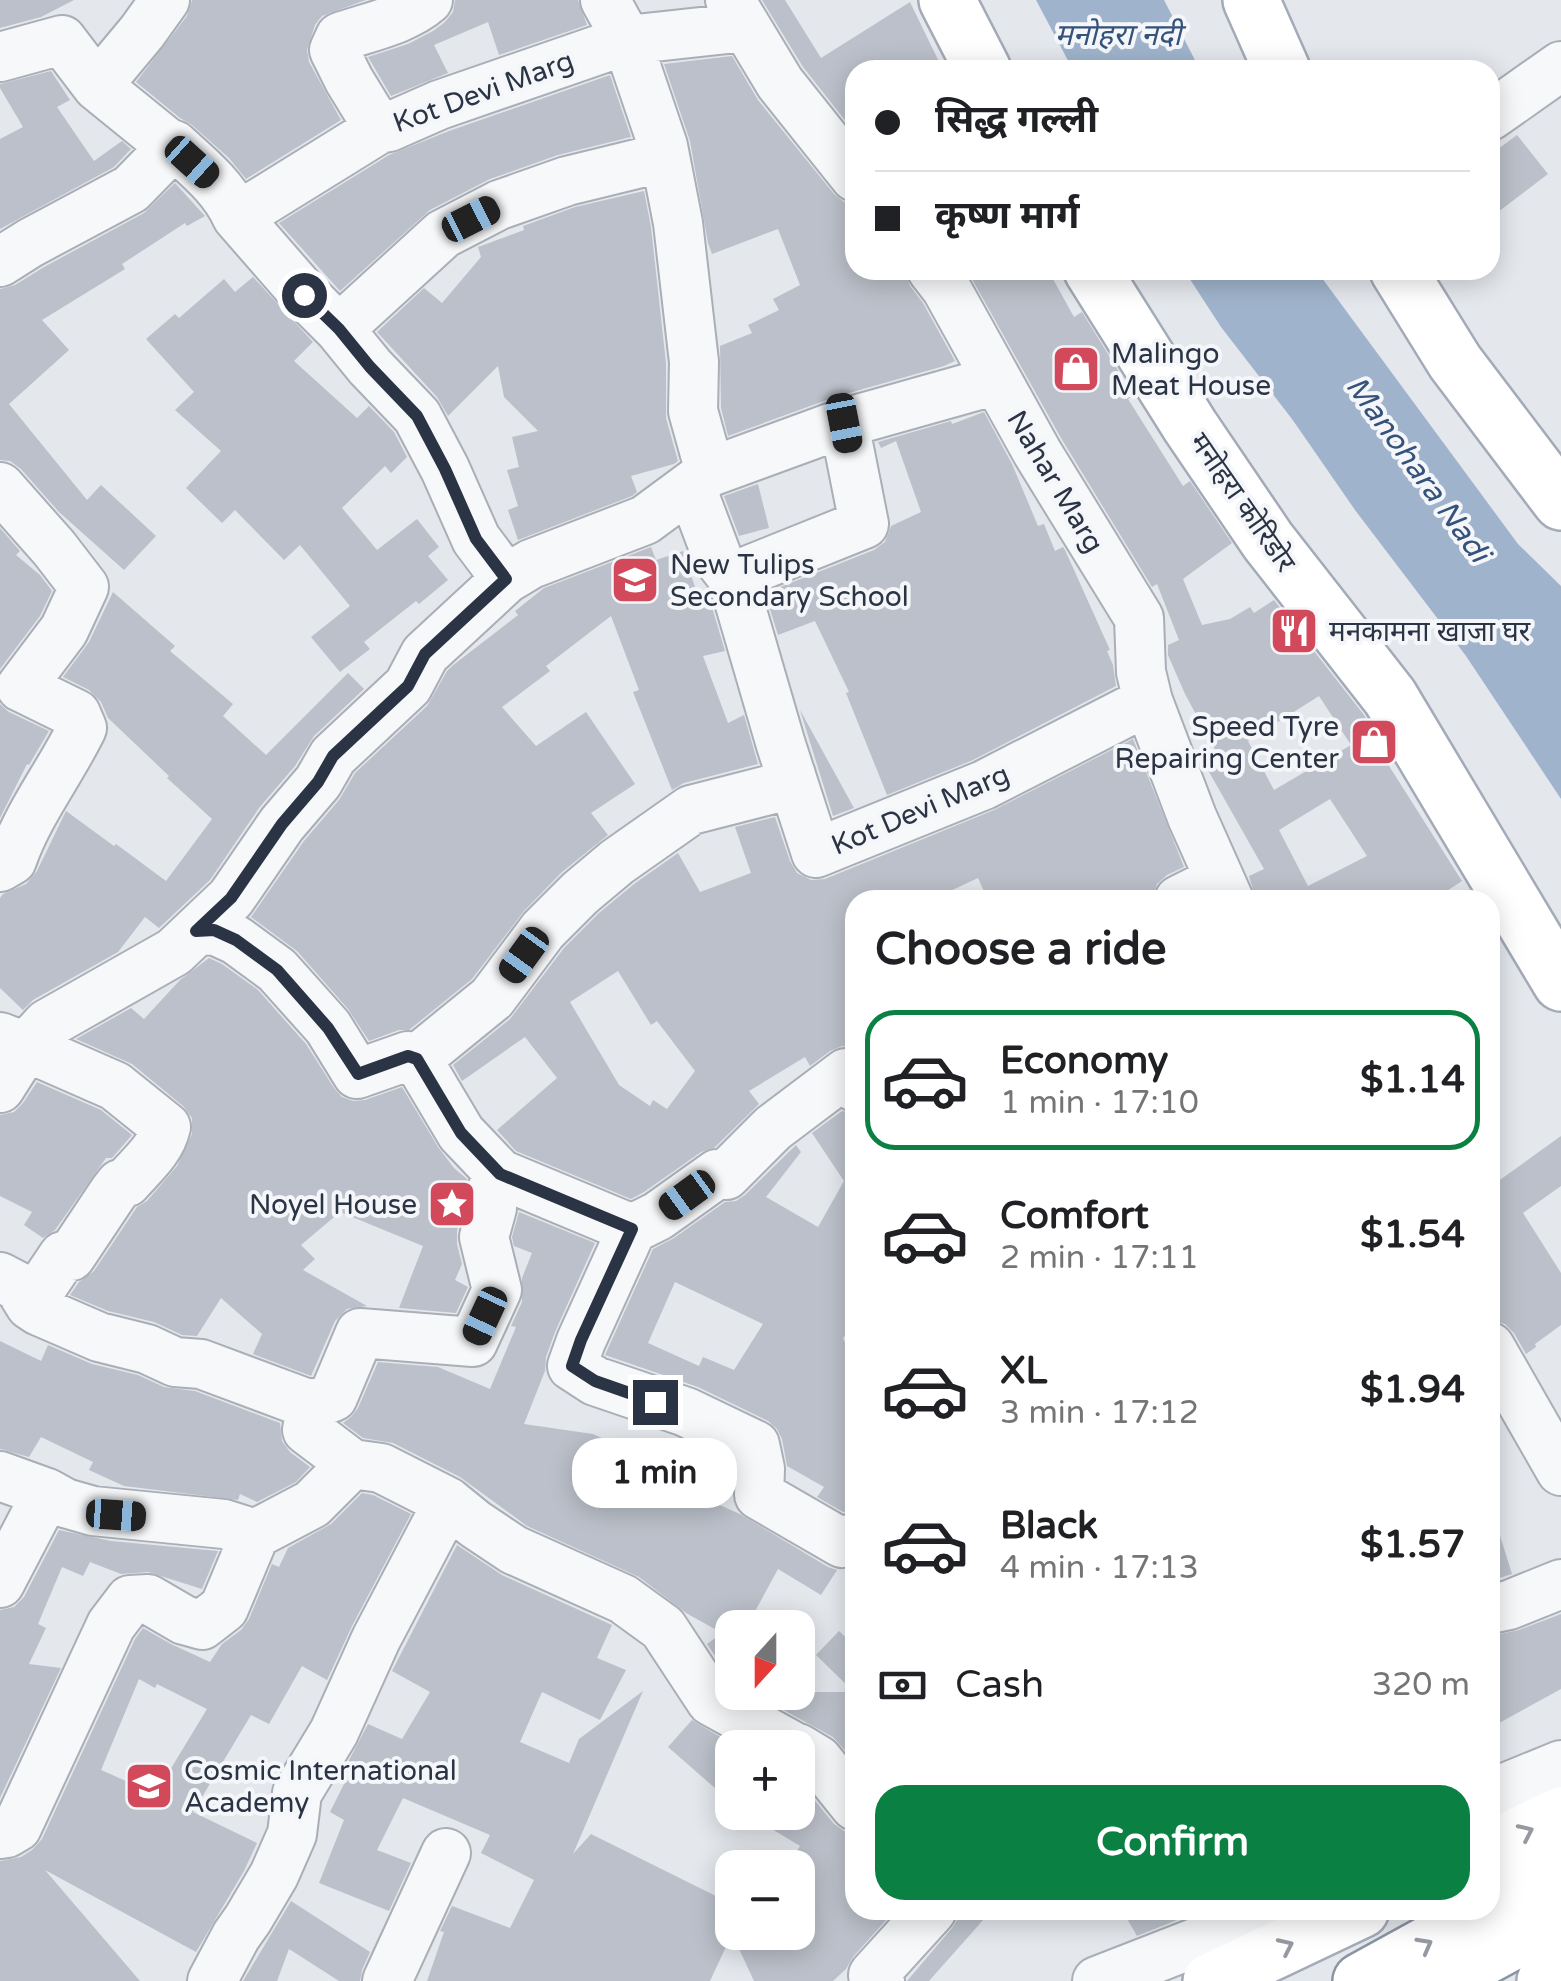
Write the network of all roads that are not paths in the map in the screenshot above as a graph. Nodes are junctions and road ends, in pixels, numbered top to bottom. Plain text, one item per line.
1 (165, 0) edge
2 (428, 0) edge
3 (946, 0) edge
4 (1251, 0) edge
5 (738, 14) edge
6 (57, 20) edge
7 (616, 20) edge
8 (0, 57) edge
9 (978, 60) edge
10 (1278, 60) edge
11 (1561, 66) edge
12 (96, 86) junction
13 (1500, 109) edge
14 (380, 128) junction
15 (174, 145) junction
16 (664, 156) junction
17 (845, 164) edge
18 (237, 216) junction
19 (0, 262) edge
20 (940, 280) edge
21 (1098, 280) edge
22 (1404, 280) edge
23 (339, 329) junction
24 (997, 380) junction
25 (844, 423) junction
26 (701, 479) junction
27 (0, 487) edge
28 (1561, 502) edge
29 (732, 576) junction
30 (506, 579) junction
31 (1148, 702) junction
32 (791, 775) junction
33 (0, 867) edge
34 (1208, 890) edge
35 (196, 931) junction
36 (1561, 983) edge
37 (13, 1042) edge
38 (417, 1059) junction
39 (845, 1074) edge
40 (0, 1088) edge
41 (500, 1174) junction
42 (632, 1229) junction
43 (15, 1291) edge
44 (1500, 1365) edge
45 (312, 1404) junction
46 (352, 1464) junction
47 (1561, 1471) edge
48 (0, 1476) edge
49 (47, 1493) junction
50 (448, 1502) junction
51 (255, 1534) junction
52 (845, 1542) edge
53 (0, 1583) edge
54 (1561, 1584) edge
55 (1500, 1606) edge
56 (764, 1730) edge
57 (815, 1758) edge
58 (1561, 1766) edge
59 (1500, 1790) edge
60 (845, 1794) edge
61 (1561, 1815) edge
62 (0, 1834) edge
63 (1500, 1844) edge
64 (446, 1853) dead end
65 (1561, 1871) edge
66 (1500, 1905) edge
67 (1561, 1915) edge
68 (923, 1920) edge
69 (1229, 1920) edge
70 (1340, 1920) edge
71 (1472, 1920) edge
72 (1561, 1972) edge
73 (212, 1981) edge
74 (387, 1981) edge
75 (880, 1981) edge
76 (1097, 1981) edge
77 (1211, 1981) edge
78 (1360, 1981) edge
79 (1440, 1981) edge
80 (1546, 1981) edge

1 - 12 street
2 - 14 street
3 - 9 main road
4 - 10 main road
5 - 7 street, Kot Devi Marg
5 - 17 street
6 - 8 street
6 - 12 street
7 - 14 street, Kot Devi Marg
7 - 16 street
11 - 13 street
12 - 15 street
14 - 18 street, Kot Devi Marg
15 - 18 street
15 - 19 street
16 - 23 street
16 - 26 street
18 - 23 street
20 - 24 street, Nahar Marg
21 - 36 main road, मनोहरा कोरिडोर
22 - 28 main road
23 - 30 street
24 - 25 street
24 - 31 street, Nahar Marg
25 - 26 street
25 - 29 street
26 - 29 street, Kot Devi Marg
26 - 30 street
27 - 33 street
29 - 32 street, Kot Devi Marg
30 - 35 street
31 - 32 street, Kot Devi Marg
31 - 34 street
32 - 38 street
35 - 37 street
35 - 38 street
37 - 40 street
37 - 43 street
38 - 41 street
39 - 42 street
41 - 42 street
41 - 45 street
42 - 52 street
43 - 45 street
44 - 47 street
45 - 46 street
46 - 50 street
46 - 51 street
48 - 49 street
49 - 51 street
49 - 53 street
50 - 56 street
50 - 73 street
51 - 62 street
54 - 55 street
57 - 60 street
58 - 59 street
63 -> 61 main road
64 - 74 street
65 - 66 main road
67 - 79 main road
68 - 75 street
69 - 76 street
77 -> 70 main road
78 -> 71 main road
72 - 80 main road

